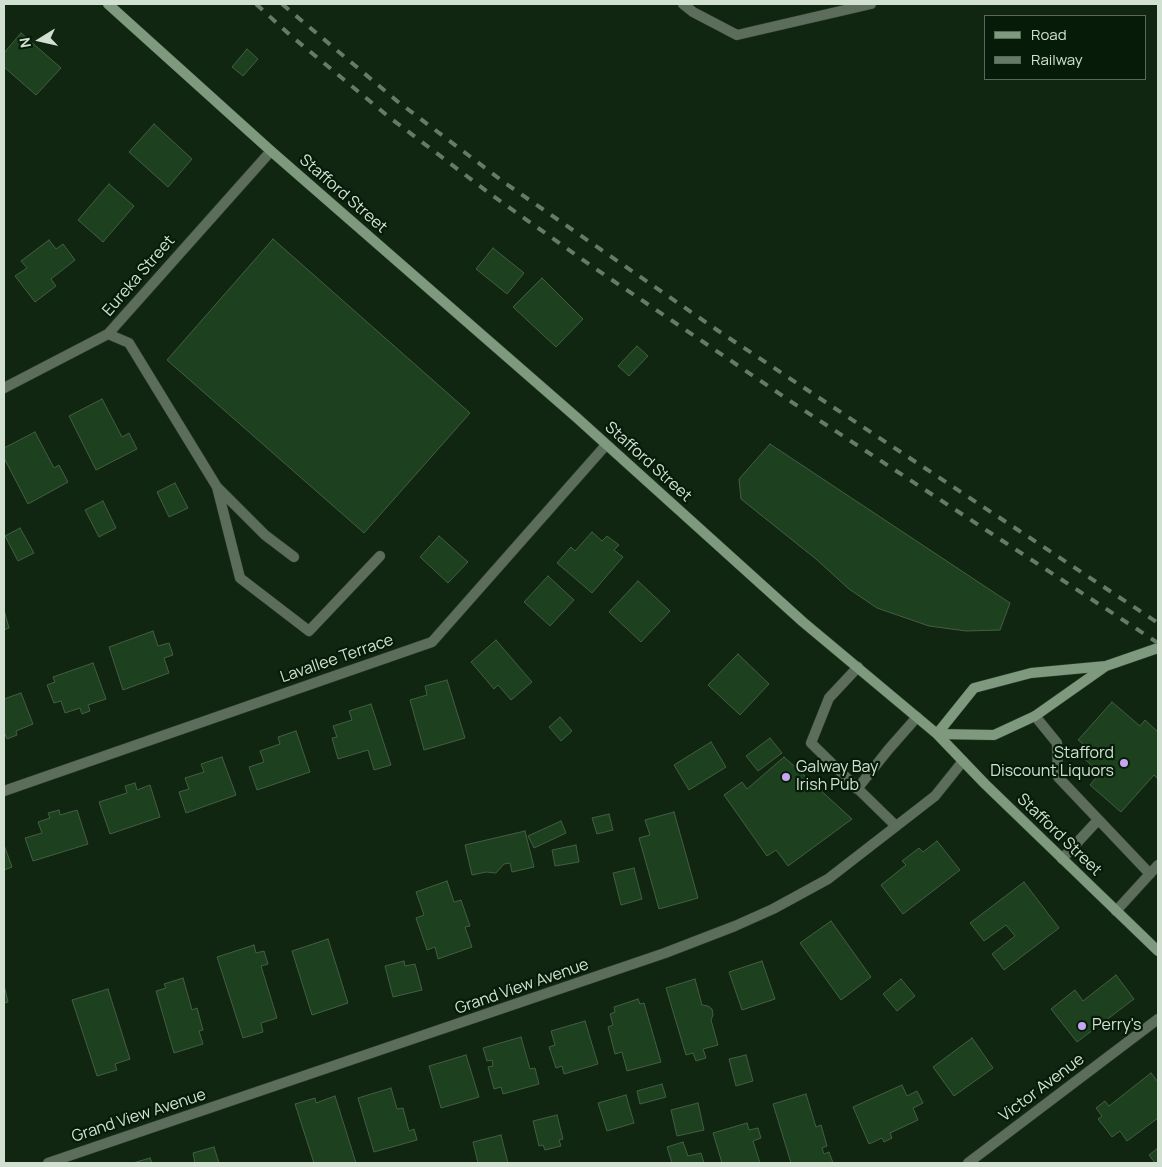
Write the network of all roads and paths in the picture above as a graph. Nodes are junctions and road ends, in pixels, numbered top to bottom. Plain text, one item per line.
1 (108, 4) edge
2 (683, 4) edge
3 (871, 4) edge
4 (271, 151) junction
5 (108, 334) junction
6 (4, 388) edge
7 (606, 445) junction
8 (217, 487) junction
9 (380, 556) dead end
10 (294, 557) dead end
11 (1158, 648) edge
12 (1106, 666) junction
13 (858, 667) junction
14 (1035, 716) junction
15 (917, 717) junction
16 (937, 734) junction
17 (963, 761) junction
18 (858, 789) junction
19 (4, 791) edge
20 (1098, 820) junction
21 (896, 826) junction
22 (1062, 859) junction
23 (1158, 865) edge
24 (1150, 874) junction
25 (1116, 911) junction
26 (1158, 951) edge
27 (1158, 1019) edge
28 (48, 1163) edge
29 (968, 1163) edge

1 - 4 main road, Stafford Street
2 - 3 street
4 - 5 street, Eureka Street
4 - 7 main road, Stafford Street
5 - 6 street, Eureka Street
5 - 8 street
7 - 13 main road, Stafford Street
7 - 19 street, Lavallee Terrace
8 - 9 street
8 - 10 street
11 - 12 main road
12 - 14 main road
12 - 16 main road
13 - 15 main road, Stafford Street
13 - 18 street
14 - 16 main road
14 - 20 street
15 - 16 main road, Stafford Street
15 - 18 street
16 - 17 main road, Stafford Street
17 - 21 street, Grand View Avenue
17 - 22 main road, Stafford Street
18 - 21 street
20 - 22 street
20 - 24 street
21 - 28 street, Grand View Avenue
22 - 25 main road, Stafford Street
23 - 24 street
24 - 25 street
25 - 26 main road, Stafford Street
27 - 29 street, Victor Avenue

